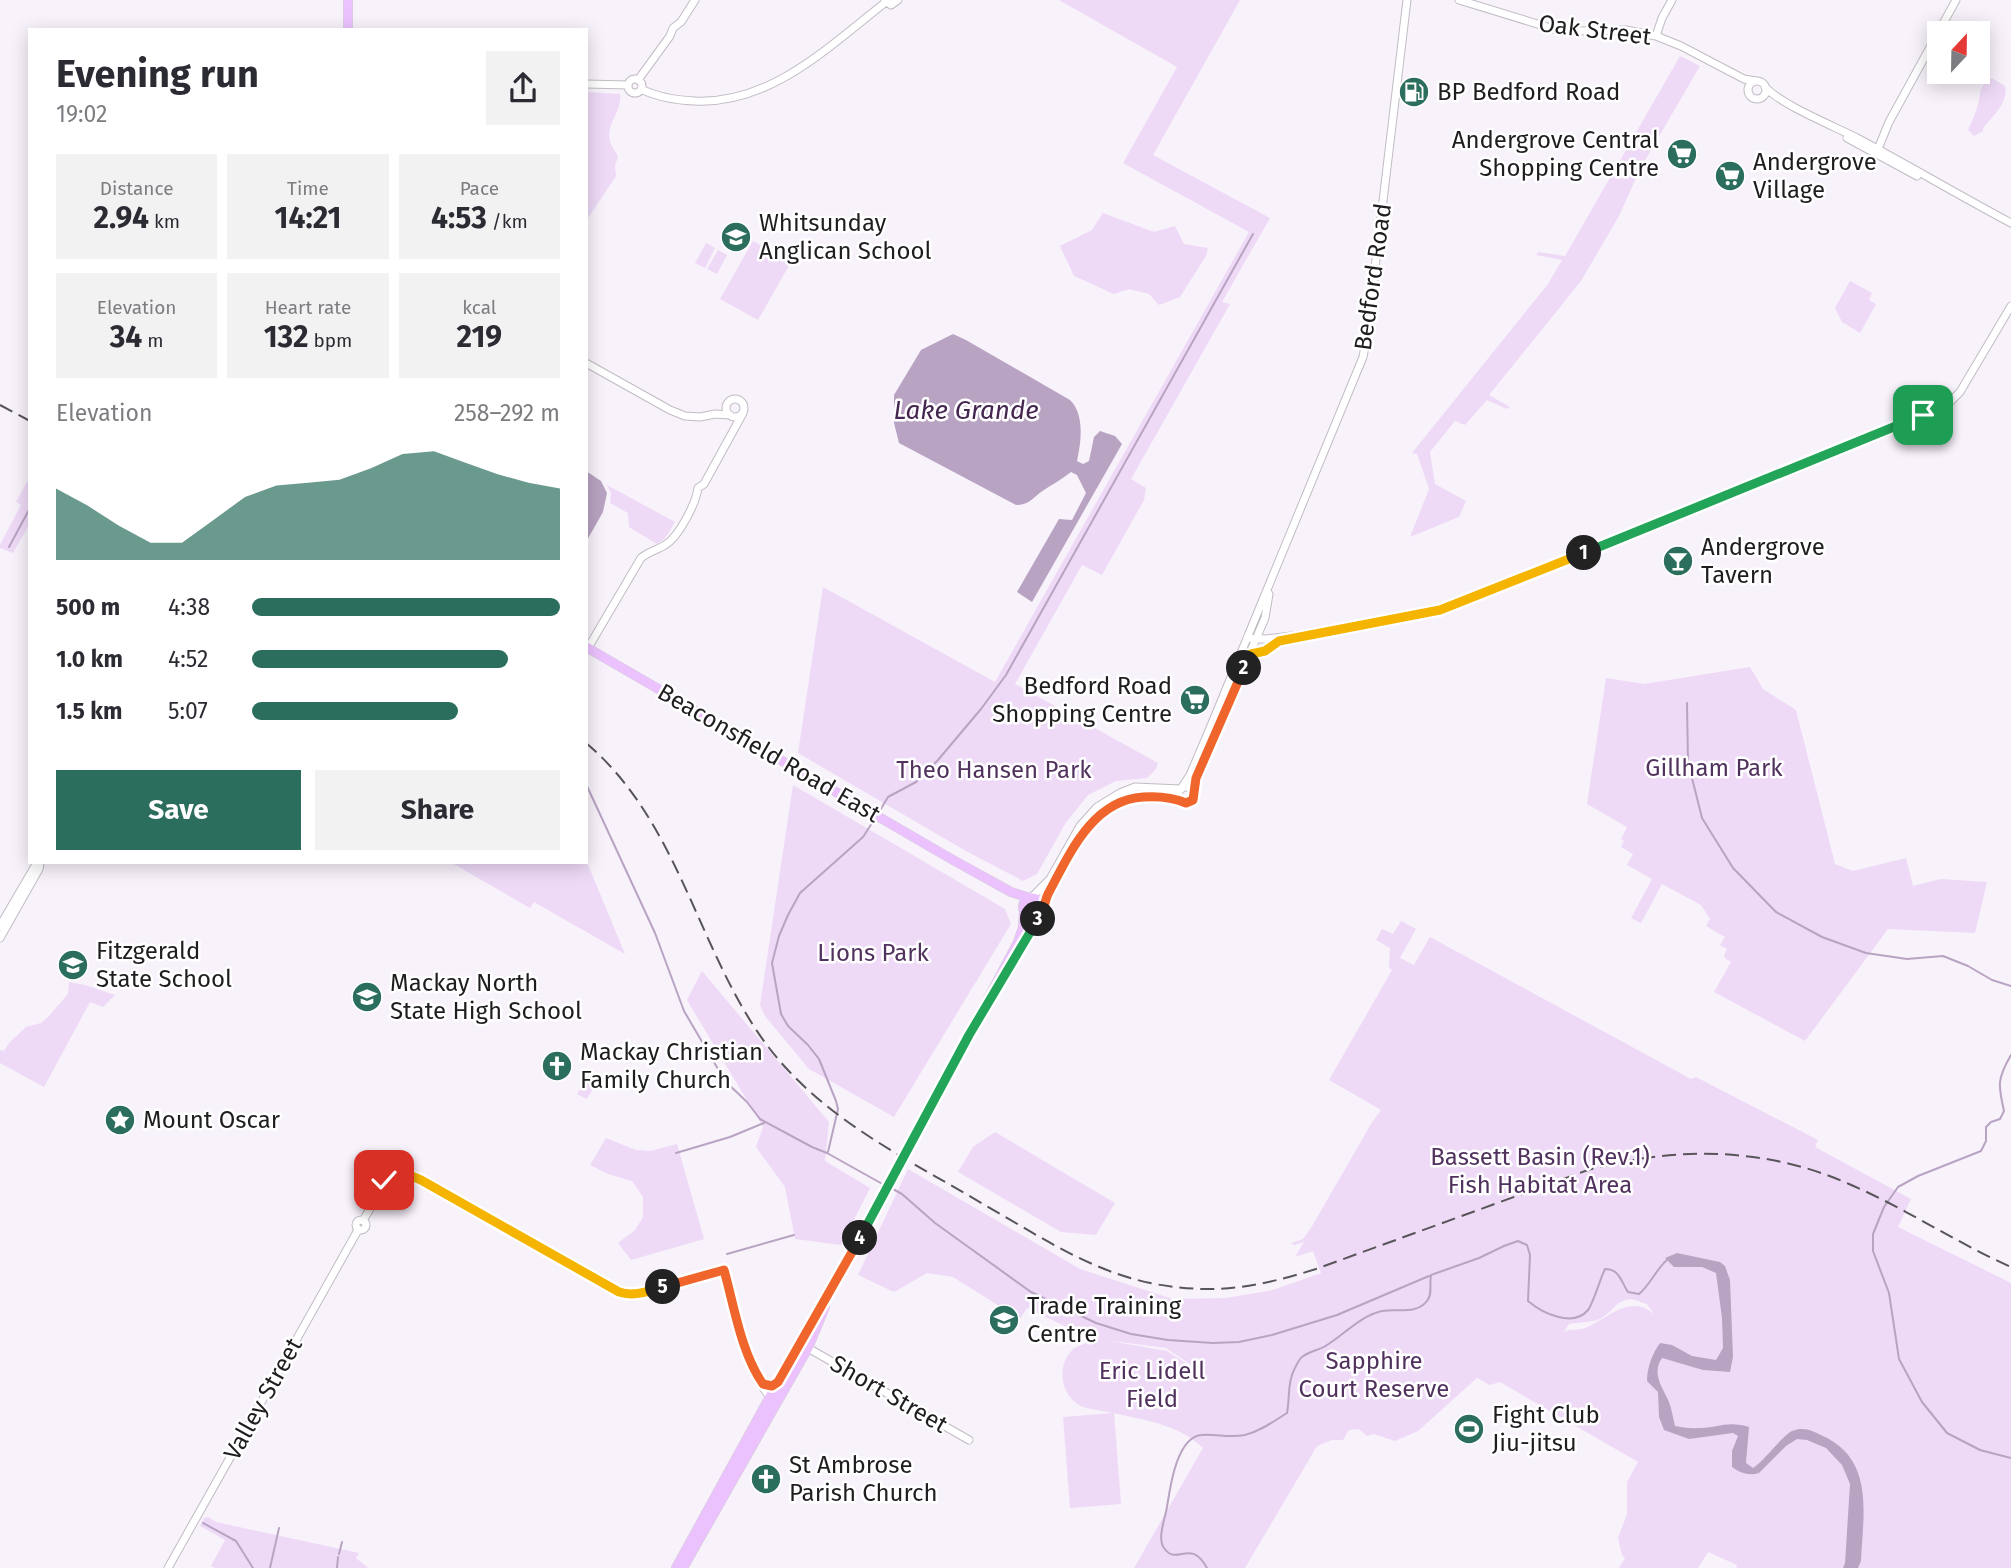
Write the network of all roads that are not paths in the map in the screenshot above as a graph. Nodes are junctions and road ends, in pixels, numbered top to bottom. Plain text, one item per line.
1 (348, 0) edge
2 (695, 0) edge
3 (898, 0) edge
4 (1407, 0) edge
5 (1459, 0) edge
6 (1672, 0) edge
7 (1956, 0) edge
8 (886, 1) edge
9 (348, 28) edge
10 (1656, 36) junction
11 (1727, 70) junction
12 (638, 80) junction
13 (1756, 81) junction
14 (588, 84) edge
15 (628, 85) junction
16 (1765, 87) junction
17 (641, 89) junction
18 (1748, 91) junction
19 (1761, 97) junction
20 (1786, 102) junction
21 (1874, 150) junction
22 (2011, 223) edge
23 (2011, 306) edge
24 (588, 364) edge
25 (728, 404) junction
26 (743, 413) junction
27 (715, 414) junction
28 (730, 415) junction
29 (733, 431) junction
30 (1324, 632) junction
31 (1251, 641) junction
32 (1279, 641) junction
33 (588, 646) edge
34 (588, 649) edge
35 (1248, 657) junction
36 (1181, 789) junction
37 (1195, 793) junction
38 (1180, 800) junction
39 (953, 860) junction
40 (38, 864) edge
41 (39, 864) edge
42 (1058, 876) junction
43 (1030, 898) junction
44 (1041, 905) junction
45 (1024, 910) junction
46 (1037, 914) junction
47 (0, 926) edge
48 (0, 937) edge
49 (1019, 952) junction
50 (969, 1035) junction
51 (804, 1345) junction
52 (746, 1350) junction
53 (754, 1369) junction
54 (778, 1382) junction
55 (773, 1400) junction
56 (969, 1440) dead end
57 (168, 1568) edge
58 (676, 1568) edge
59 (684, 1568) edge

1 - 9 main road
2 - 12 street
3 - 8 street
4 - 31 street, Bedford Road
5 - 10 street, Oak Street
6 - 10 street
7 - 21 street
8 - 17 street
10 - 11 street, Oak Street
11 - 13 street, Oak Street
11 - 18 street, Oak Street
12 - 15 street
12 - 17 street
13 - 16 street
13 - 18 street
14 - 15 street
15 - 17 street
16 - 19 street
16 - 20 street
18 - 19 street
19 - 20 street
20 - 21 street
21 - 22 street
23 - 30 street
24 - 27 street
25 - 26 street
25 - 27 street
25 - 28 street
26 - 28 street
26 - 29 street
27 - 28 street
28 - 29 street
29 - 33 street
30 - 31 street
30 - 32 street
31 - 32 street
31 - 35 street, Bedford Road
31 - 36 street, Bedford Road
32 - 35 street
34 - 39 main road, Beaconsfield Road East
35 - 37 street, Bedford Road
36 - 37 street
36 - 38 street
36 - 43 street
37 - 38 street
38 - 42 street
39 - 43 main road, Beaconsfield Road East
39 - 45 main road, Beaconsfield Road East
40 - 47 street
41 - 48 street
42 - 44 street
42 - 49 street
43 - 44 main road
43 - 45 main road
44 - 46 main road
45 - 46 main road
45 - 50 main road
46 - 49 main road
49 - 50 main road
50 - 51 main road, bridge
51 - 54 main road
51 - 55 main road
51 - 56 street, Short Street
52 - 53 street
52 - 55 street
52 - 57 street, Valley Street
53 - 54 street
53 - 55 street
54 - 55 main road
55 - 58 main road
55 - 59 main road

